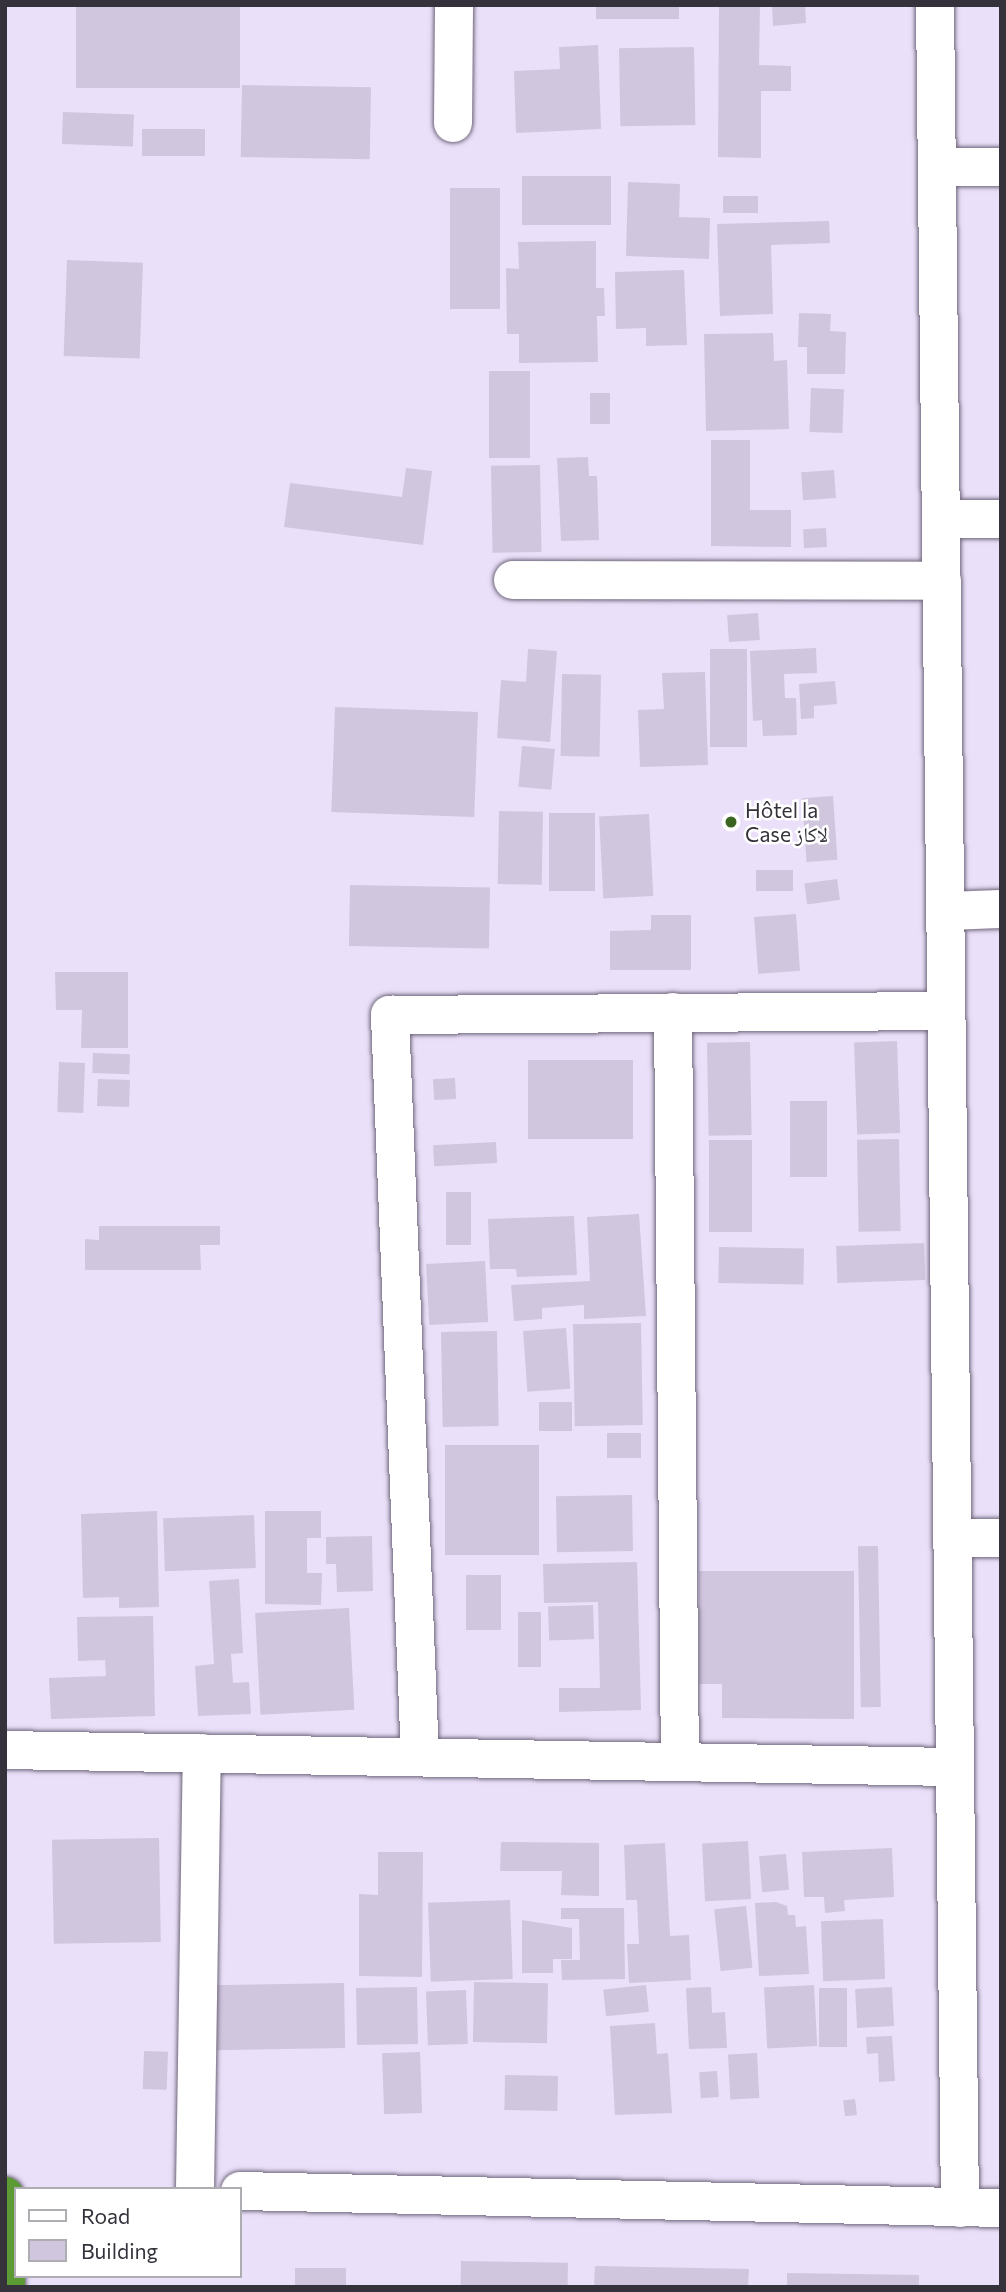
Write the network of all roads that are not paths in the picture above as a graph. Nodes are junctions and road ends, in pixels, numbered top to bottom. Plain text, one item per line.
1 (454, 5) edge
2 (935, 5) edge
3 (453, 123) dead end
4 (937, 167) junction
5 (1001, 167) edge
6 (942, 519) junction
7 (1001, 519) edge
8 (513, 580) dead end
9 (942, 581) junction
10 (1001, 909) edge
11 (946, 911) junction
12 (946, 1011) junction
13 (673, 1012) junction
14 (953, 1538) junction
15 (1001, 1538) edge
16 (5, 1750) edge
17 (202, 1753) junction
18 (420, 1757) junction
19 (680, 1762) junction
20 (955, 1767) junction
21 (195, 2187) edge
22 (242, 2190) edge
23 (5, 2194) edge
24 (960, 2208) junction
25 (1001, 2208) edge
26 (6, 2287) edge

1 - 3 street
2 - 4 street
4 - 5 street
4 - 6 street
6 - 7 street
6 - 9 street
8 - 9 street
9 - 11 street
10 - 11 street
11 - 12 street
12 - 13 street
12 - 14 street
13 - 18 street
13 - 19 street
14 - 15 street
14 - 20 street
16 - 17 street
17 - 18 street
17 - 21 street
18 - 19 street
19 - 20 street
20 - 24 street
22 - 24 street
23 - 26 highway
24 - 25 street

